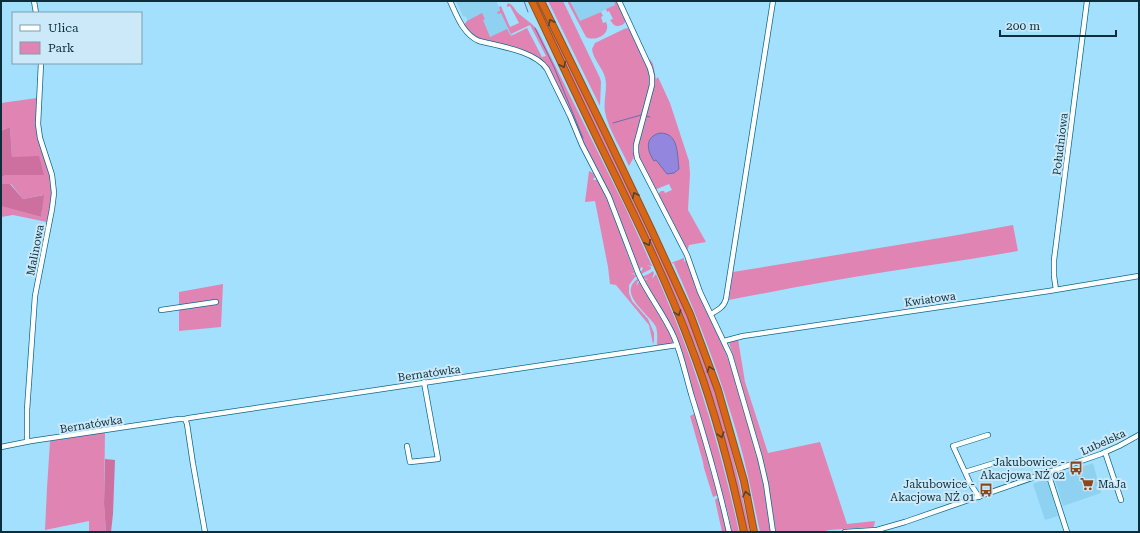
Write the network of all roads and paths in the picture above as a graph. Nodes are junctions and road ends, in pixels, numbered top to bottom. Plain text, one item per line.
1 (34, 1) edge
2 (450, 1) edge
3 (532, 1) edge
4 (541, 1) edge
5 (619, 1) edge
6 (773, 1) edge
7 (1087, 1) edge
8 (36, 12) edge
9 (41, 64) edge
10 (1139, 276) edge
11 (1056, 290) junction
12 (216, 302) dead end
13 (161, 310) dead end
14 (711, 314) junction
15 (724, 341) junction
16 (677, 345) junction
17 (424, 382) junction
18 (184, 419) junction
19 (988, 435) dead end
20 (1139, 435) edge
21 (27, 442) junction
22 (407, 446) dead end
23 (1, 447) edge
24 (1105, 452) junction
25 (998, 462) dead end
26 (965, 472) junction
27 (1048, 473) junction
28 (979, 497) junction
29 (1121, 500) dead end
30 (205, 532) edge
31 (729, 532) edge
32 (744, 532) edge
33 (754, 532) edge
34 (773, 532) edge
35 (845, 532) edge
36 (1068, 532) edge

1 - 8 street
2 - 16 street
3 -> 32 highway
33 -> 4 highway
5 - 14 street
6 - 14 street
7 - 11 street, Południowa
9 - 21 street, Malinowa
10 - 11 street, Kwiatowa
11 - 15 street, Kwiatowa
12 - 13 street
14 - 15 street
15 - 34 street
16 - 17 street, Bernatówka
16 - 31 street
17 - 18 street, Bernatówka
17 - 22 street
18 - 21 street, Bernatówka
18 - 30 street
19 - 26 street
20 - 24 street, Lubelska
21 - 23 street, Bernatówka
24 - 27 street, Lubelska
24 - 29 street
25 - 26 street
26 - 28 street
27 - 28 street, Lubelska
27 - 36 street
28 - 35 street, Lubelska

